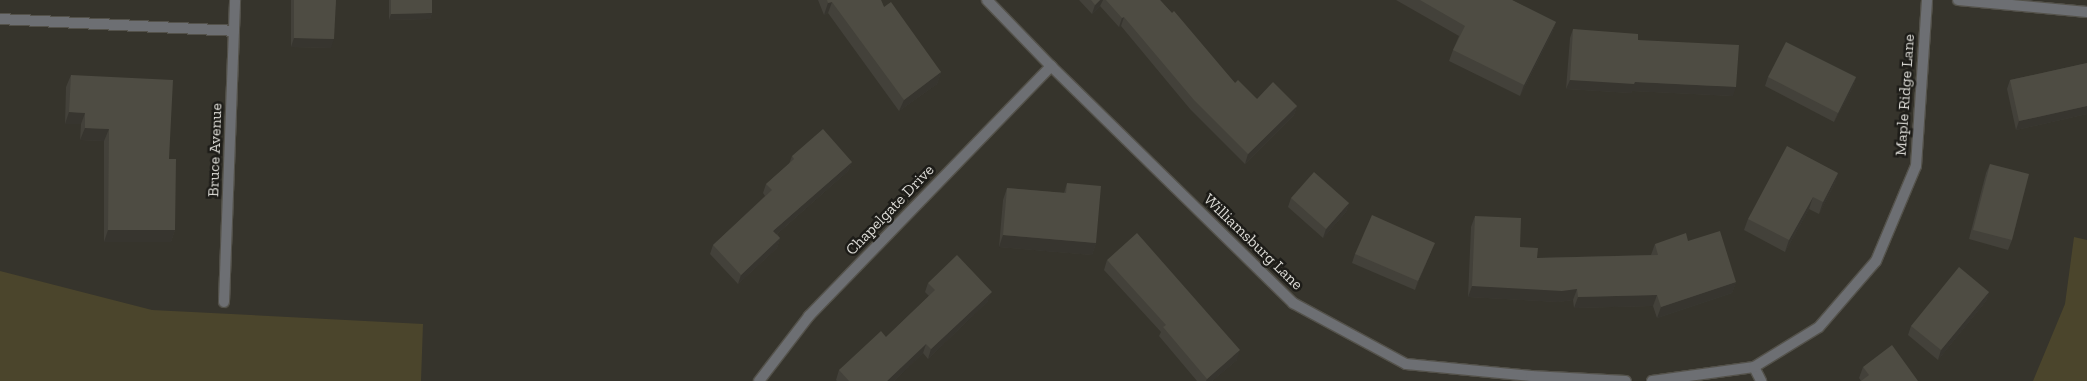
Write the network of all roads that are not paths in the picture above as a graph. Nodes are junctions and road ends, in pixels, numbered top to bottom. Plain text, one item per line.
1 (235, 0) edge
2 (987, 0) edge
3 (1926, 0) edge
4 (1958, 0) edge
5 (2087, 12) edge
6 (0, 19) edge
7 (234, 31) junction
8 (1050, 66) junction
9 (224, 302) dead end
10 (1754, 367) junction
11 (759, 381) edge
12 (1626, 381) edge
13 (1652, 381) edge
14 (1761, 381) edge

1 - 7 street, Bruce Avenue
2 - 8 street, Williamsburg Lane
3 - 10 street, Maple Ridge Lane
4 - 5 street
6 - 7 street
7 - 9 street, Bruce Avenue
8 - 11 street, Chapelgate Drive
8 - 12 street, Williamsburg Lane
10 - 13 street
10 - 14 street

